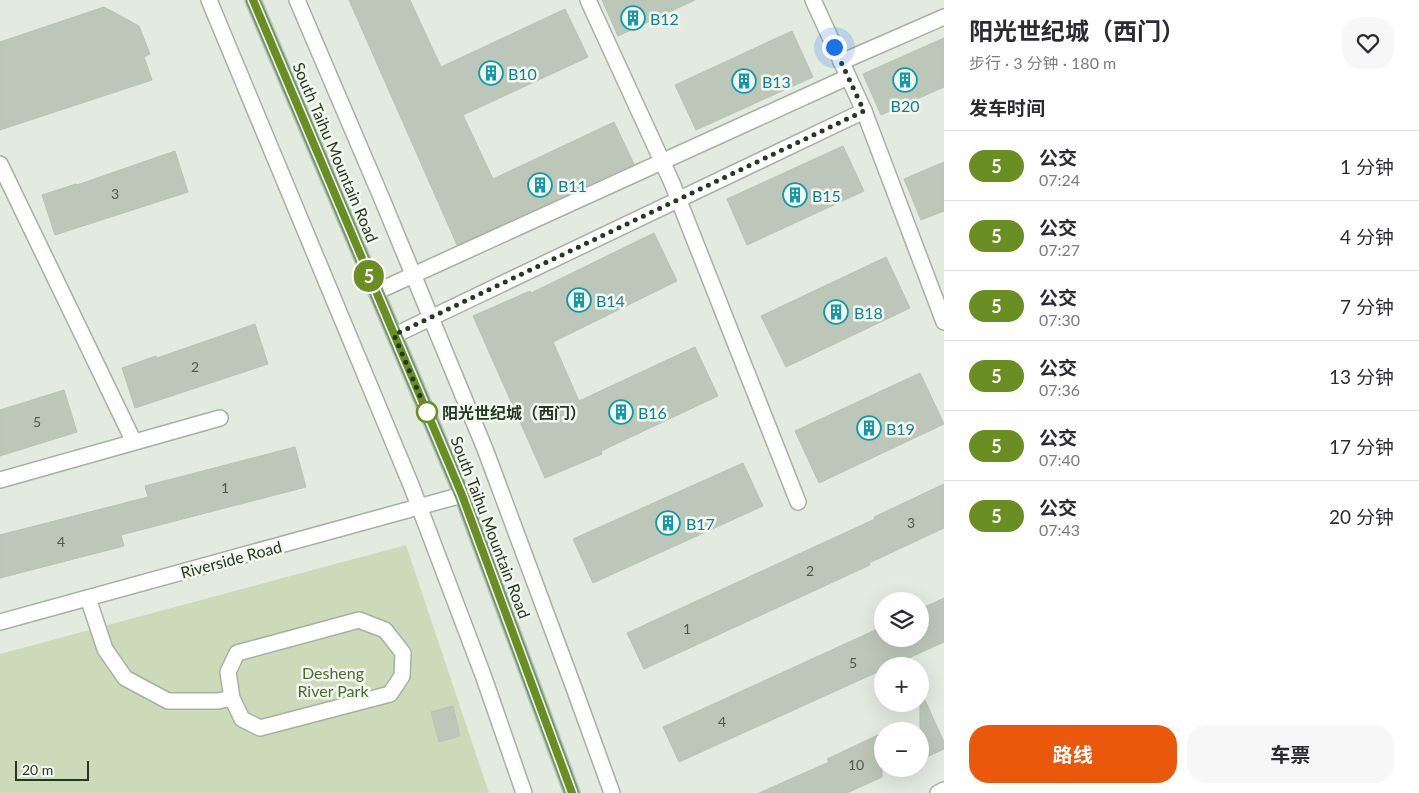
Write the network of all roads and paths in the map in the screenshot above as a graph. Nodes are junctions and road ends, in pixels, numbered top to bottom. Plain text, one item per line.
1 (209, 0) edge
2 (253, 0) edge
3 (297, 0) edge
4 (588, 0) edge
5 (813, 0) edge
6 (944, 17) edge
7 (842, 62) junction
8 (848, 77) junction
9 (864, 111) junction
10 (663, 162) junction
11 (0, 164) edge
12 (679, 199) junction
13 (413, 276) junction
14 (376, 292) junction
15 (430, 318) junction
16 (944, 322) edge
17 (394, 335) junction
18 (220, 418) dead end
19 (134, 442) junction
20 (0, 480) edge
21 (462, 495) junction
22 (798, 502) dead end
23 (419, 507) junction
24 (88, 598) junction
25 (0, 622) edge
26 (232, 698) junction
27 (944, 790) edge
28 (524, 793) edge
29 (572, 793) edge
30 (612, 793) edge
31 (938, 793) edge

1 - 23 street
2 - 14 main road, South Taihu Mountain Road
3 - 13 street
4 - 10 street
5 - 7 street
6 - 7 street
7 - 8 street
8 - 9 street
8 - 10 street
9 - 12 street
9 - 16 street
10 - 12 street
10 - 13 street
11 - 19 street
12 - 15 street
12 - 22 street
13 - 14 street
13 - 15 street
14 - 17 main road, South Taihu Mountain Road
15 - 17 street
15 - 30 street
17 - 21 main road, South Taihu Mountain Road
18 - 19 street
19 - 20 street
21 - 23 street, Riverside Road
21 - 29 main road, South Taihu Mountain Road
23 - 24 street, Riverside Road
23 - 28 street
24 - 25 street, Riverside Road
24 - 26 street
26 - 26 street
27 - 31 street

